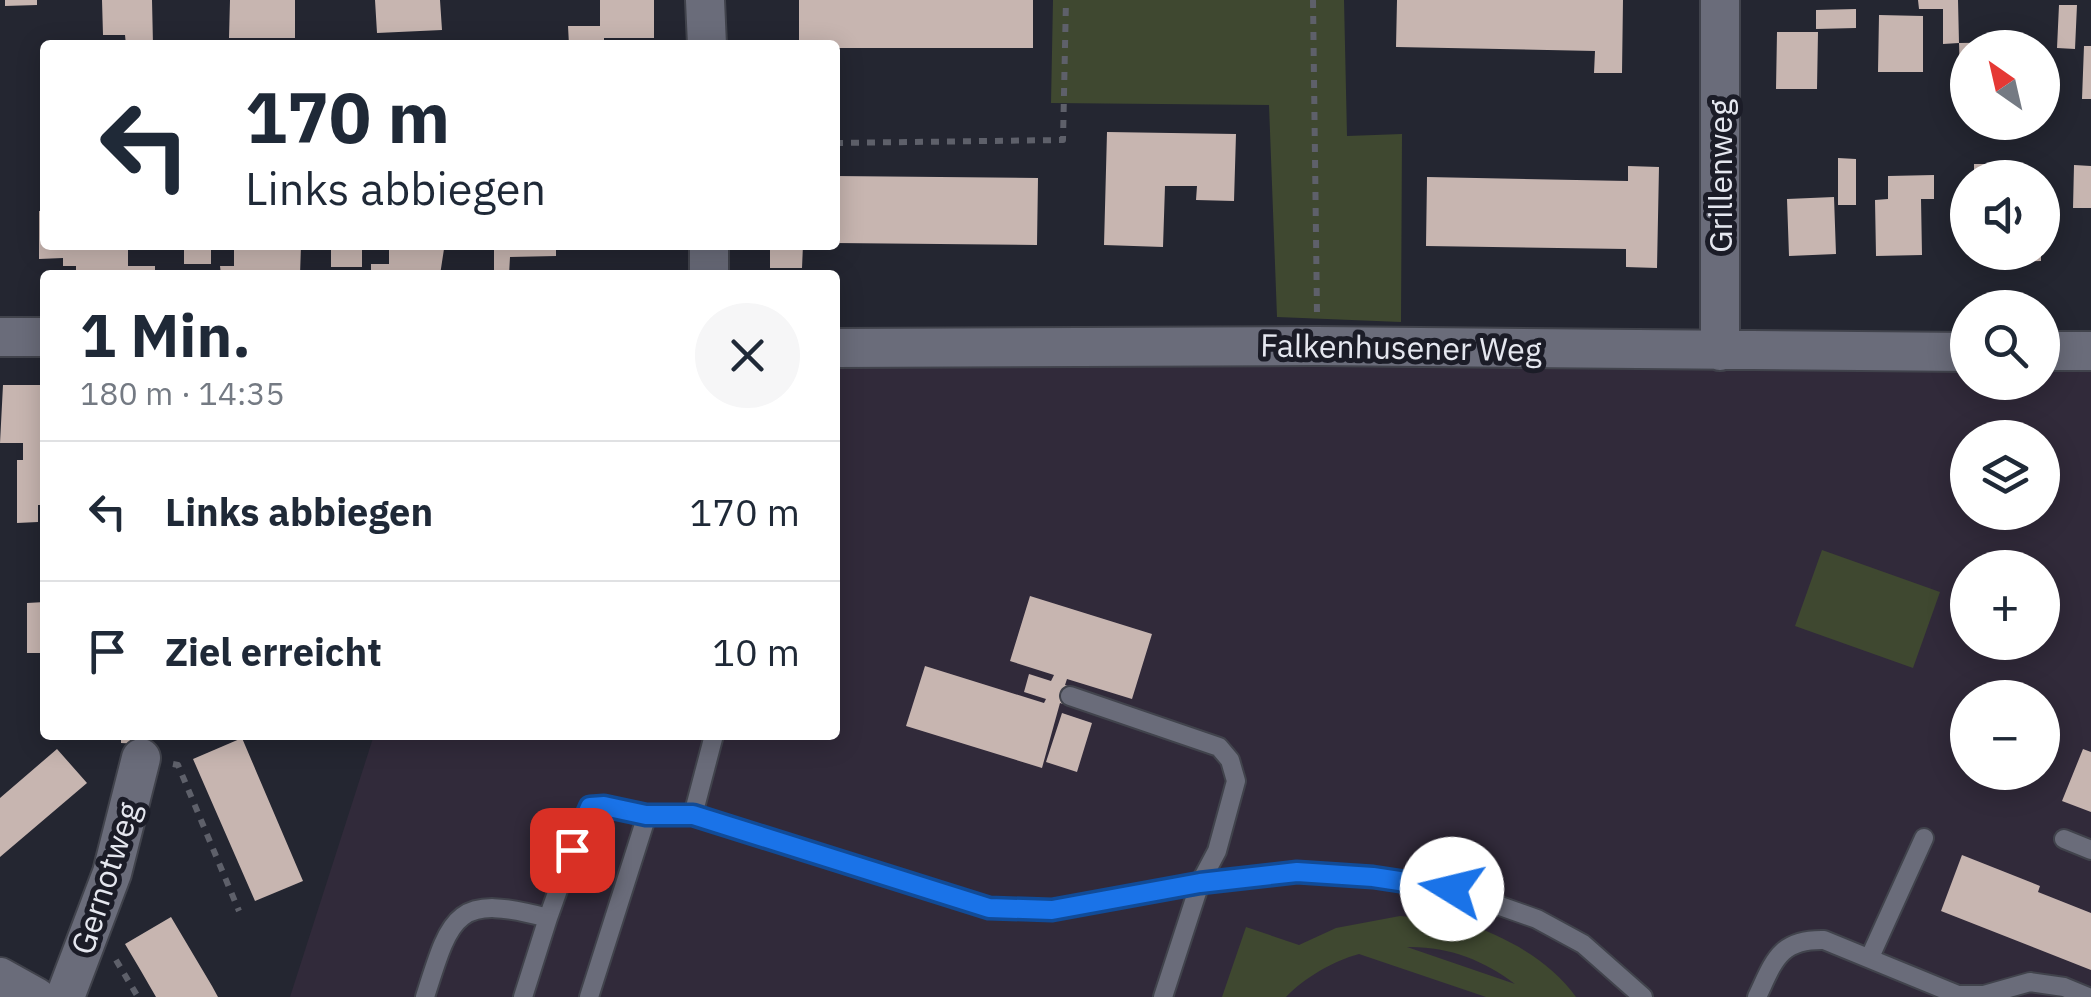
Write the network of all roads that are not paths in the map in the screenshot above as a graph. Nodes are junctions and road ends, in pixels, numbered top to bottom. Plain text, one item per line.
1 (705, 0) edge
2 (1720, 0) edge
3 (707, 40) edge
4 (0, 337) edge
5 (40, 337) edge
6 (840, 348) edge
7 (1720, 351) junction
8 (2060, 351) edge
9 (2091, 351) edge
10 (1950, 352) edge
11 (1070, 696) dead end
12 (713, 740) edge
13 (141, 758) road end
14 (646, 815) junction
15 (693, 815) junction
16 (1924, 838) dead end
17 (2064, 840) dead end
18 (2091, 850) edge
19 (1200, 883) junction
20 (548, 918) junction
21 (1870, 957) junction
22 (0, 977) edge
23 (36, 997) edge
24 (65, 997) edge
25 (424, 997) edge
26 (523, 997) edge
27 (589, 997) edge
28 (1163, 997) edge
29 (1643, 997) edge
30 (1757, 997) edge
31 (2088, 997) edge

1 - 3 street
2 - 7 street, Grillenweg
4 - 5 street
6 - 7 street, Falkenhusener Weg
7 - 10 street, Falkenhusener Weg
8 - 9 street
11 - 19 lane
12 - 15 lane
13 - 24 street, Gernotweg
14 - 15 lane
14 - 20 lane
14 - 27 lane
15 - 19 lane
16 - 21 lane
17 - 18 lane
19 - 28 lane
19 - 29 lane
20 - 25 lane
20 - 26 lane
21 - 30 lane
21 - 31 lane
22 - 23 street

